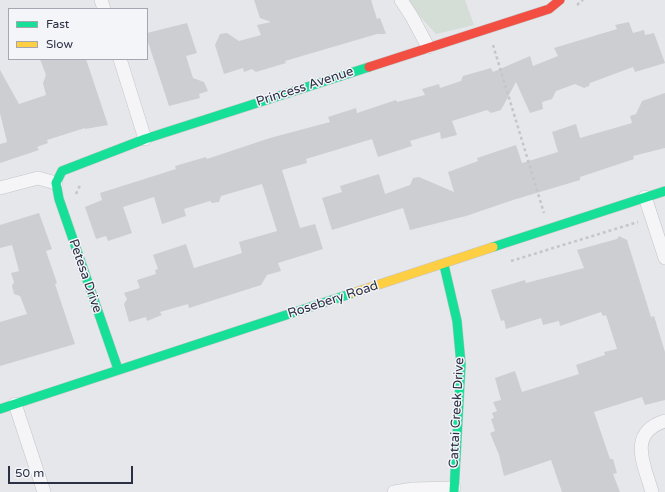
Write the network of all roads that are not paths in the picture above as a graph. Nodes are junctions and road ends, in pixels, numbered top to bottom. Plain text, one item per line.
1 (401, 0) edge
2 (560, 0) edge
3 (428, 47) junction
4 (120, 60) edge
5 (145, 139) junction
6 (56, 182) junction
7 (0, 188) edge
8 (665, 191) edge
9 (645, 197) junction
10 (665, 258) edge
11 (444, 264) junction
12 (118, 369) junction
13 (15, 404) junction
14 (0, 409) edge
15 (665, 421) edge
16 (454, 490) edge
17 (44, 492) edge
18 (394, 492) edge
19 (652, 492) edge

1 - 3 street
2 - 3 street, Princess Avenue
3 - 5 street, Princess Avenue
4 - 5 street
5 - 6 street, Princess Avenue
6 - 7 street
6 - 12 street, Petesa Drive
8 - 9 street, Rosebery Road
9 - 10 street
9 - 11 street, Rosebery Road
11 - 12 street, Rosebery Road
11 - 16 street, Cattai Creek Drive
12 - 13 street, Rosebery Road
13 - 14 street, Rosebery Road
13 - 17 street
15 - 19 street
16 - 18 street

